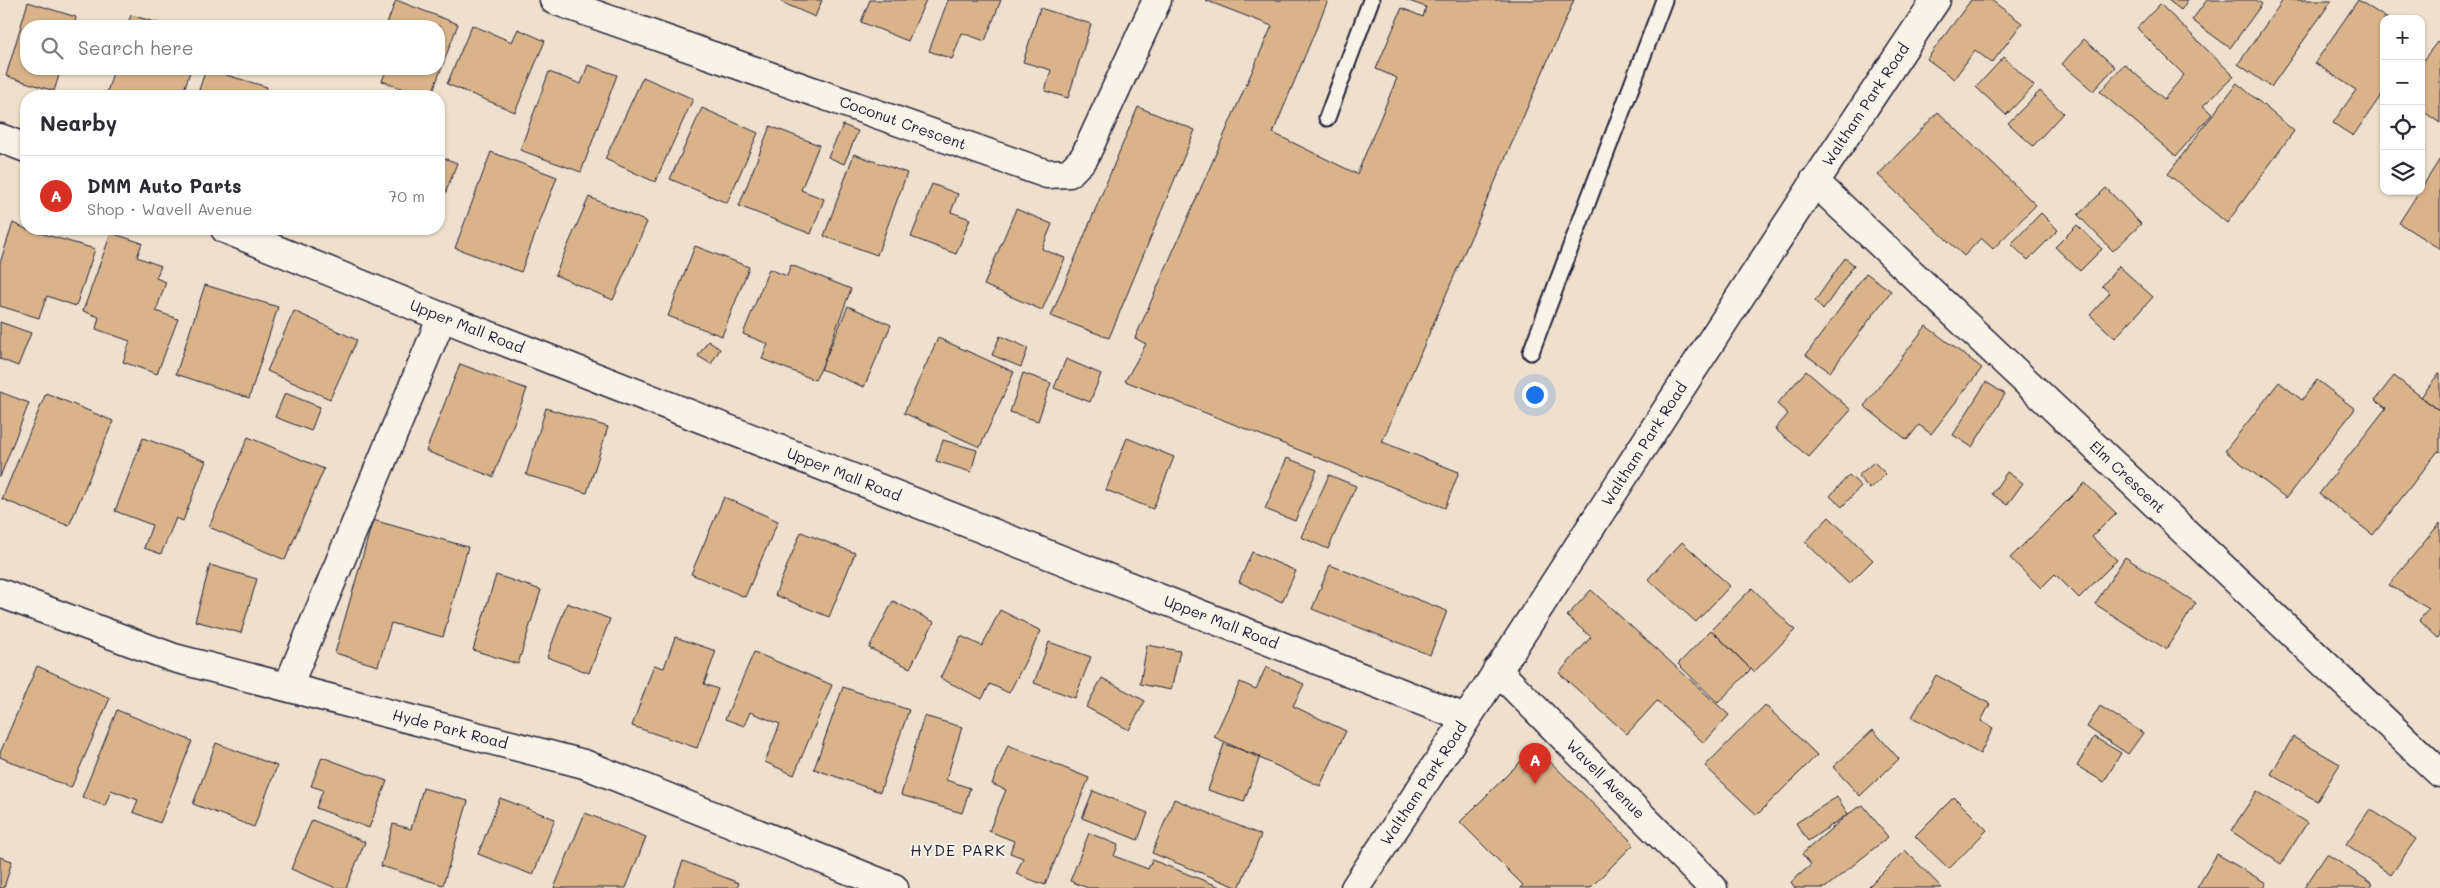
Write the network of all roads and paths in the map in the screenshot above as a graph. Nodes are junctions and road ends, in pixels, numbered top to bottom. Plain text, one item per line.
1 (554, 0) edge
2 (1157, 0) edge
3 (1371, 0) edge
4 (1664, 0) edge
5 (1936, 0) edge
6 (1327, 118) dead end
7 (0, 138) edge
8 (20, 146) edge
9 (1814, 181) junction
10 (239, 235) edge
11 (442, 317) junction
12 (1531, 352) dead end
13 (0, 592) edge
14 (1498, 670) junction
15 (288, 686) junction
16 (1465, 718) junction
17 (2440, 773) edge
18 (894, 888) edge
19 (1354, 888) edge
20 (1713, 888) edge

1 - 2 street, Coconut Crescent
3 - 6 lane
4 - 12 lane
5 - 9 street, Waltham Park Road
7 - 8 street
9 - 14 street, Waltham Park Road
9 - 17 street, Elm Crescent
10 - 11 street, Upper Mall Road
11 - 15 street
11 - 16 street, Upper Mall Road
13 - 15 street, Hyde Park Road
14 - 16 street, Waltham Park Road
14 - 20 street, Wavell Avenue
15 - 18 street, Hyde Park Road
16 - 19 street, Waltham Park Road

